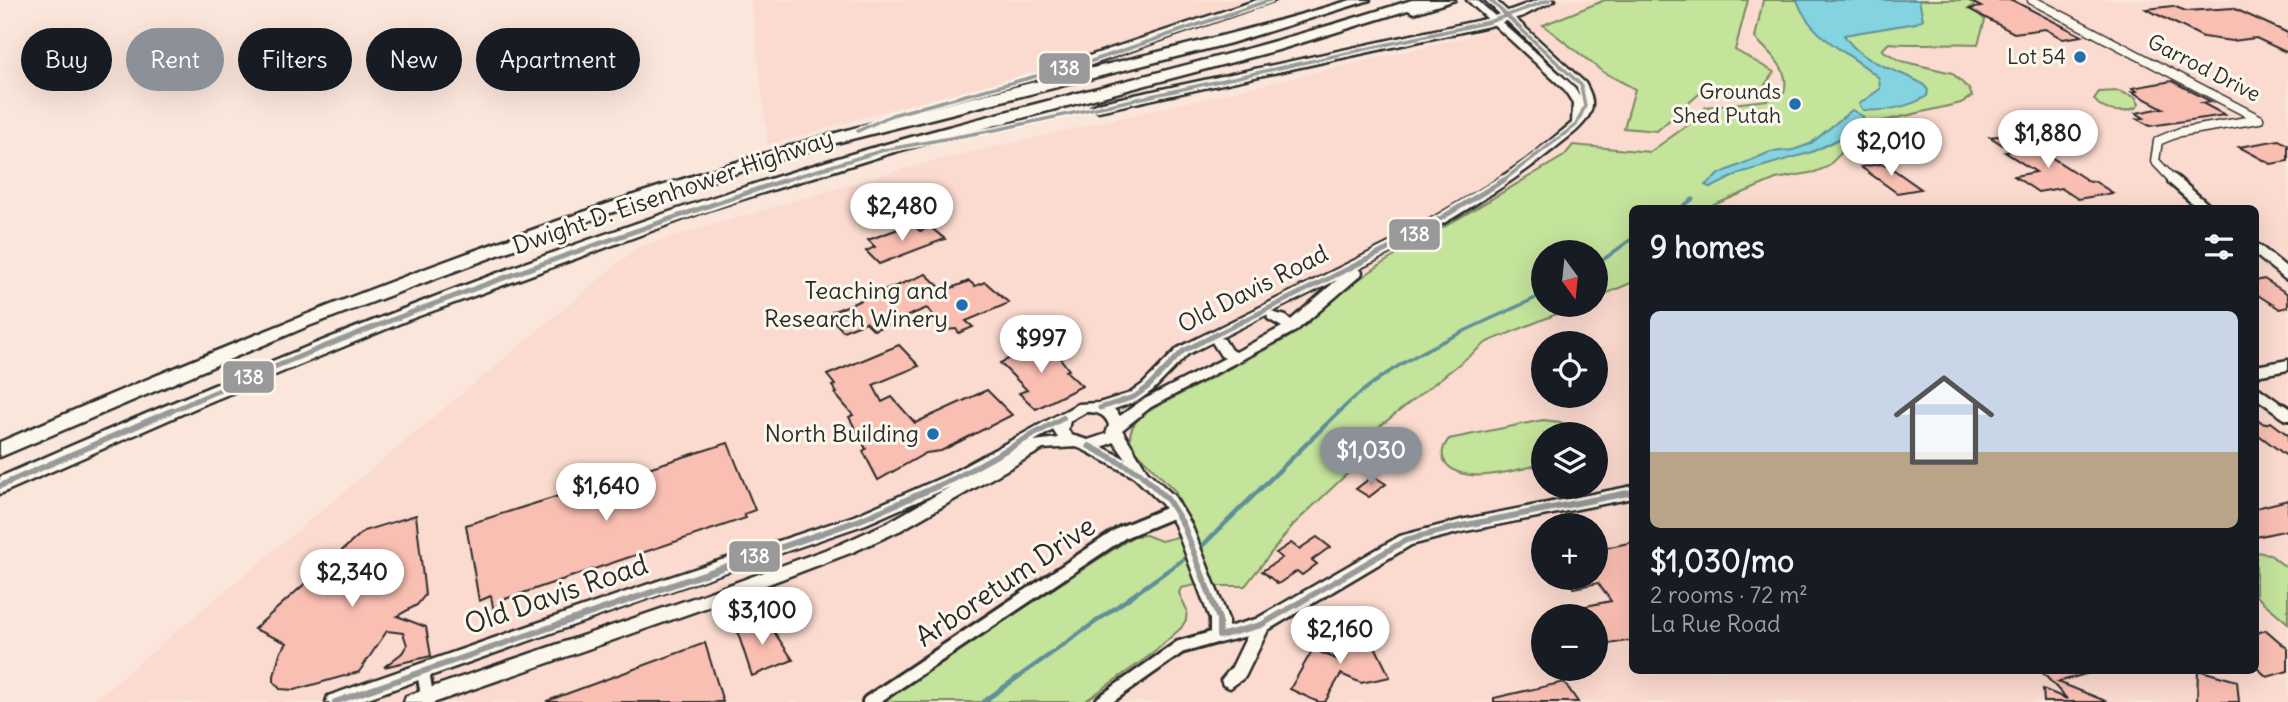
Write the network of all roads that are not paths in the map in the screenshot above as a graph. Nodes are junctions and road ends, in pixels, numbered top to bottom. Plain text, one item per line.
1 (1270, 0) edge
2 (1364, 0) edge
3 (1425, 0) edge
4 (1472, 0) edge
5 (1490, 0) edge
6 (1549, 0) edge
7 (2032, 0) edge
8 (1446, 1) edge
9 (1502, 18) junction
10 (1362, 22) junction
11 (855, 133) junction
12 (884, 150) junction
13 (2202, 205) edge
14 (1400, 243) junction
15 (2259, 251) edge
16 (2288, 275) edge
17 (1292, 298) junction
18 (1272, 316) junction
19 (1291, 328) junction
20 (1219, 342) junction
21 (1199, 344) junction
22 (1237, 357) junction
23 (2288, 365) edge
24 (2259, 370) edge
25 (2259, 394) edge
26 (1100, 408) junction
27 (2288, 414) edge
28 (1063, 418) junction
29 (1117, 428) junction
30 (1072, 443) junction
31 (1089, 446) junction
32 (0, 450) edge
33 (1140, 473) junction
34 (0, 486) edge
35 (1629, 493) edge
36 (1179, 517) junction
37 (1261, 625) junction
38 (1219, 636) junction
39 (423, 671) junction
40 (1230, 680) dead end
41 (423, 700) edge
42 (335, 702) edge
43 (869, 702) edge
44 (1102, 702) edge

1 - 11 highway
2 - 11 highway, Dwight D. Eisenhower Highway
3 - 10 highway, Dwight D. Eisenhower Highway
4 - 9 street, Old Davis Road
5 - 9 street, Old Davis Road
6 - 9 highway
7 - 13 street, Garrod Drive
8 - 10 highway
9 - 12 highway
9 - 14 street, Old Davis Road
10 - 12 highway, Dwight D. Eisenhower Highway
11 - 32 highway, Dwight D. Eisenhower Highway
12 - 34 highway, Dwight D. Eisenhower Highway
14 - 17 street, Old Davis Road
14 - 19 street, Old Davis Road
15 - 16 street
17 - 18 street
17 - 21 street, Old Davis Road
18 - 19 street
18 - 20 street
19 - 22 street, Old Davis Road
20 - 21 street
20 - 22 street
21 - 26 street, Old Davis Road
22 - 29 street, Old Davis Road
23 - 24 street
25 - 27 street
26 - 28 street
26 - 29 street
28 - 30 street
28 - 39 street, Old Davis Road
29 - 31 street
29 - 33 street
30 - 31 street
30 - 41 street
31 - 33 street
33 - 36 street
35 - 37 street
36 - 38 street
36 - 43 street, Arboretum Drive
37 - 38 street
37 - 40 street
38 - 44 street
39 - 41 street
39 - 42 street, Old Davis Road

